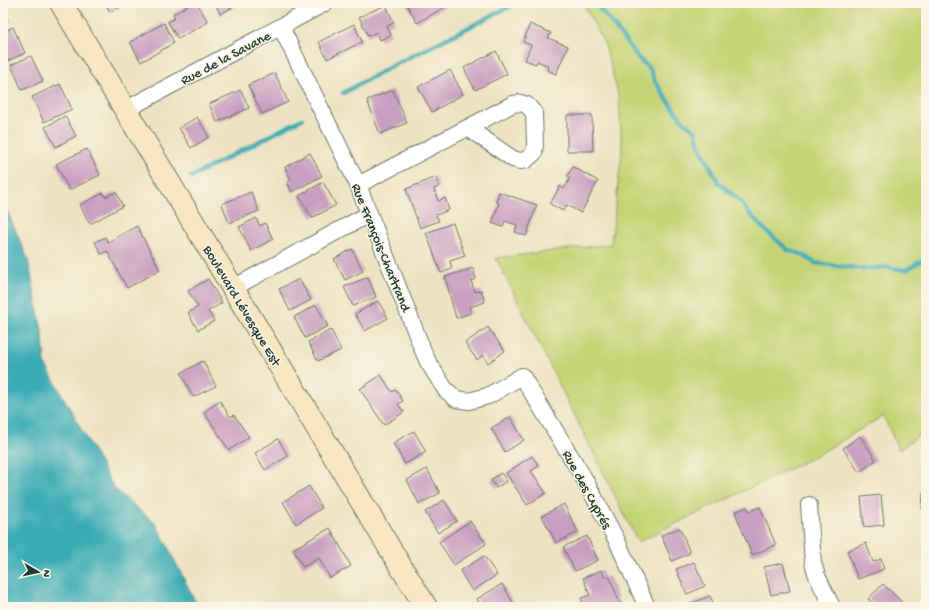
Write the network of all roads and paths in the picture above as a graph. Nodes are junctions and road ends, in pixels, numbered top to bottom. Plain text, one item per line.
1 (61, 3) edge
2 (325, 3) edge
3 (281, 27) junction
4 (125, 110) junction
5 (468, 128) dead end
6 (358, 185) junction
7 (369, 214) junction
8 (233, 288) junction
9 (522, 376) joint
10 (809, 505) dead end
11 (426, 607) edge
12 (647, 607) edge
13 (832, 607) edge

1 - 4 street, Boulevard Lévesque Est
2 - 3 street, Rue de la Savane
3 - 4 street, Rue de la Savane
3 - 6 street, Rue François-Chartrand
4 - 8 street, Boulevard Lévesque Est
5 - 6 street
6 - 7 street, Rue François-Chartrand
7 - 8 street
7 - 9 street, Rue François-Chartrand
8 - 11 street, Boulevard Lévesque Est
9 - 12 street, Rue des Cyprés
10 - 13 street

